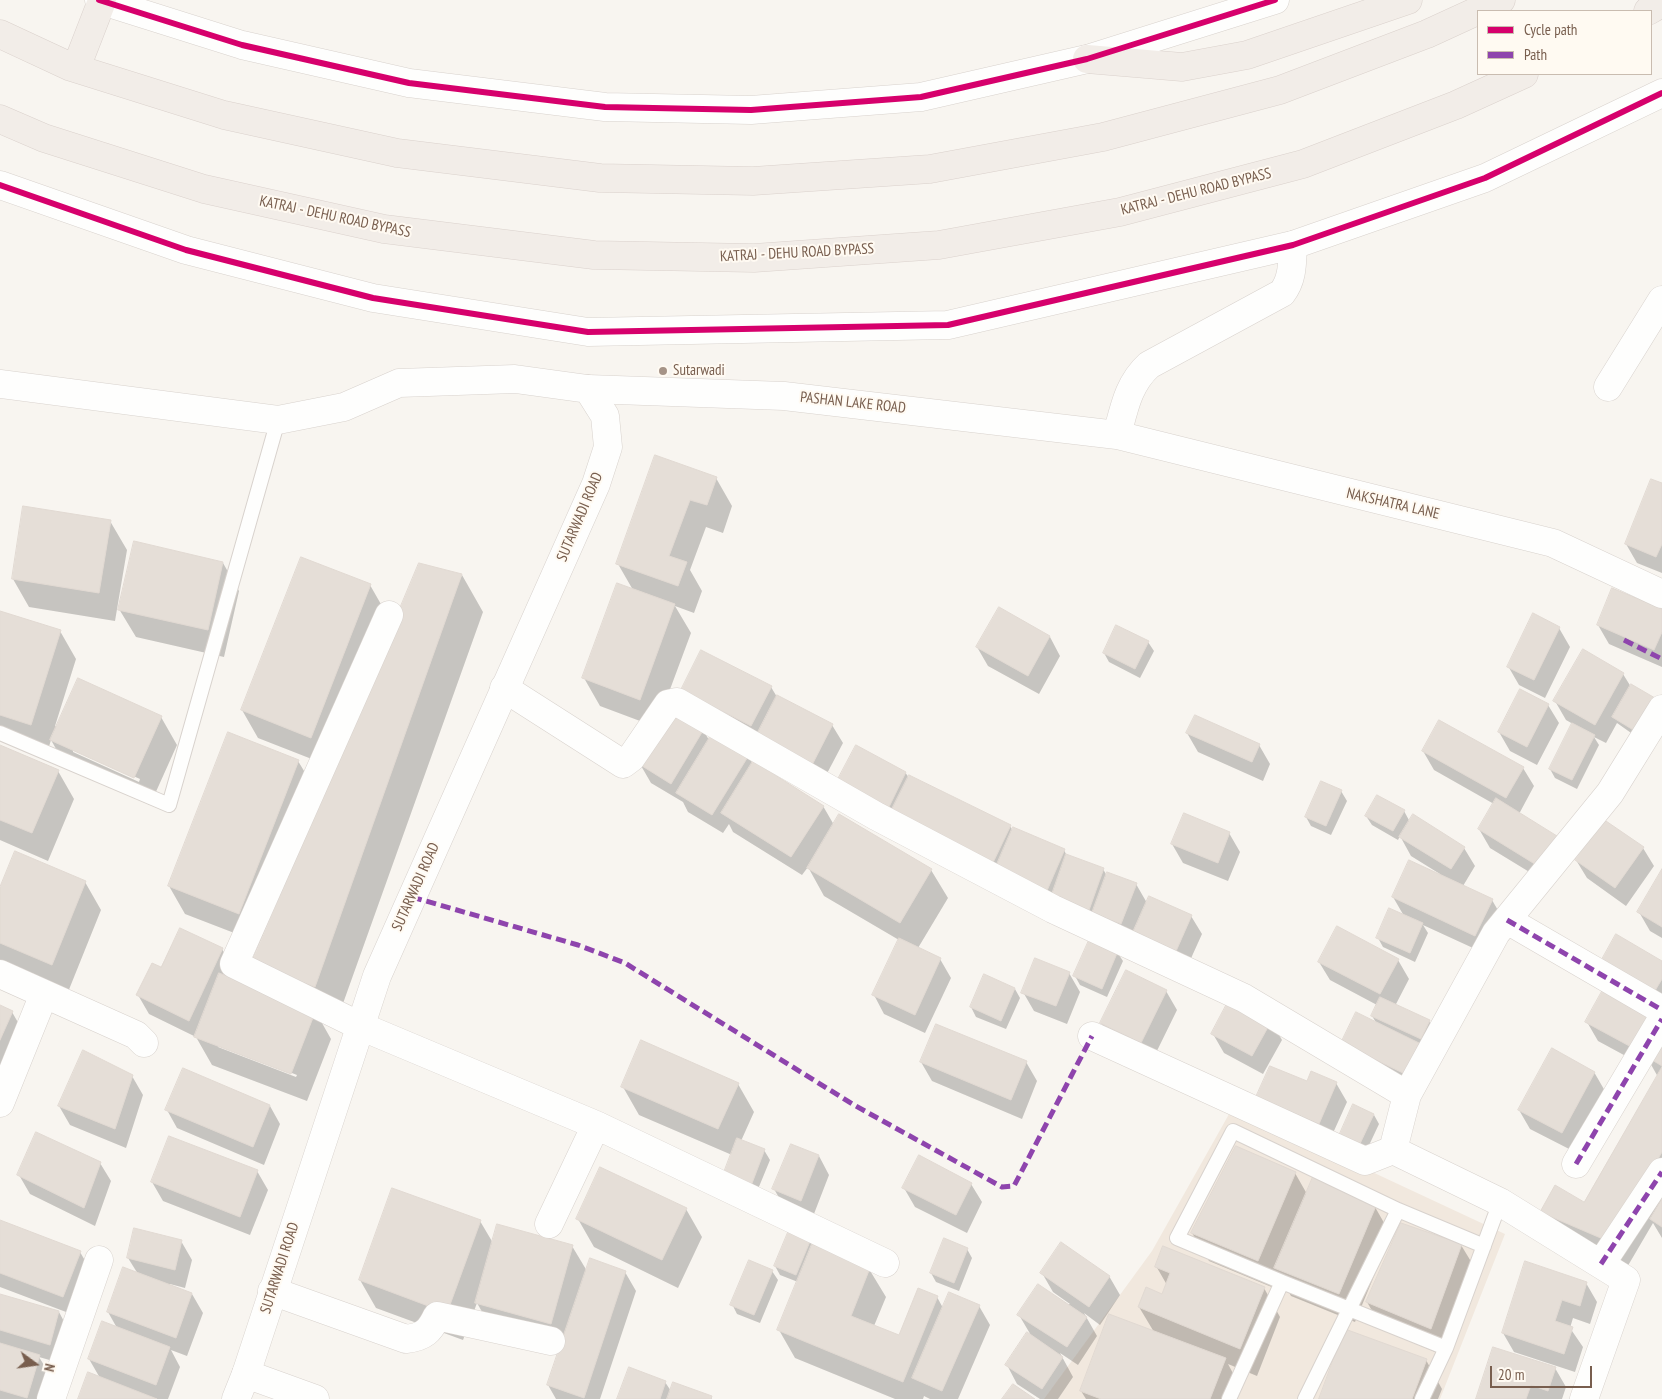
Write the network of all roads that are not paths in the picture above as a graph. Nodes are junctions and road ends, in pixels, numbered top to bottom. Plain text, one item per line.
1 (100, 0) edge
2 (1275, 0) edge
3 (1408, 0) edge
4 (1501, 0) edge
5 (1662, 3) edge
6 (1479, 10) edge
7 (1650, 10) edge
8 (1477, 11) edge
9 (0, 34) edge
10 (1087, 59) junction
11 (76, 68) junction
12 (1522, 75) edge
13 (1660, 97) edge
14 (0, 119) edge
15 (0, 185) edge
16 (1293, 245) junction
17 (1662, 300) edge
18 (0, 384) edge
19 (1608, 387) dead end
20 (588, 389) junction
21 (278, 420) junction
22 (1117, 436) junction
23 (1662, 594) edge
24 (389, 615) dead end
25 (504, 688) junction
26 (1662, 709) edge
27 (0, 733) edge
28 (1507, 920) junction
29 (0, 974) edge
30 (44, 994) junction
31 (1662, 1010) edge
32 (1662, 1019) edge
33 (360, 1026) junction
34 (1092, 1036) dead end
35 (144, 1043) dead end
36 (1406, 1095) junction
37 (0, 1103) edge
38 (596, 1124) junction
39 (1393, 1150) junction
40 (1576, 1164) dead end
41 (1662, 1172) edge
42 (1500, 1202) junction
43 (1398, 1210) junction
44 (549, 1224) dead end
45 (1484, 1246) junction
46 (98, 1260) dead end
47 (886, 1263) dead end
48 (1600, 1264) junction
49 (1282, 1282) junction
50 (272, 1291) junction
51 (1350, 1309) junction
52 (551, 1341) dead end
53 (1446, 1348) junction
54 (246, 1374) junction
55 (52, 1399) edge
56 (236, 1399) edge
57 (315, 1399) edge
58 (1229, 1399) edge
59 (1305, 1399) edge
60 (1422, 1399) edge
61 (1584, 1399) edge

1 - 10 street
1 - 11 highway
2 - 10 street
3 - 10 highway
4 - 6 highway
5 - 7 highway
8 - 11 highway
9 - 11 highway
12 - 14 highway, KATRAJ - DEHU ROAD BYPASS
13 - 16 street
15 - 16 street
16 - 22 street
17 - 19 street
18 - 21 street, PASHAN LAKE ROAD
20 - 21 street, PASHAN LAKE ROAD
20 - 22 street, PASHAN LAKE ROAD
20 - 25 street, SUTARWADI ROAD
21 - 27 lane
22 - 23 street, NAKSHATRA LANE
24 - 33 street
25 - 33 street, SUTARWADI ROAD
25 - 36 street
26 - 28 street
28 - 31 street
28 - 36 street
29 - 30 street
30 - 35 street
30 - 37 street
32 - 40 street
33 - 38 street
33 - 50 street, SUTARWADI ROAD
34 - 39 street
36 - 39 street
38 - 44 street
38 - 47 street
39 - 42 street
41 - 48 street
42 - 45 lane
42 - 48 street
43 - 45 lane
43 - 49 lane
43 - 51 lane
45 - 53 lane
46 - 55 street
48 - 61 street
49 - 51 lane
49 - 58 lane
50 - 52 street
50 - 54 street, SUTARWADI ROAD
51 - 53 lane
51 - 59 lane
53 - 60 lane
54 - 56 street, SUTARWADI ROAD
54 - 57 street

